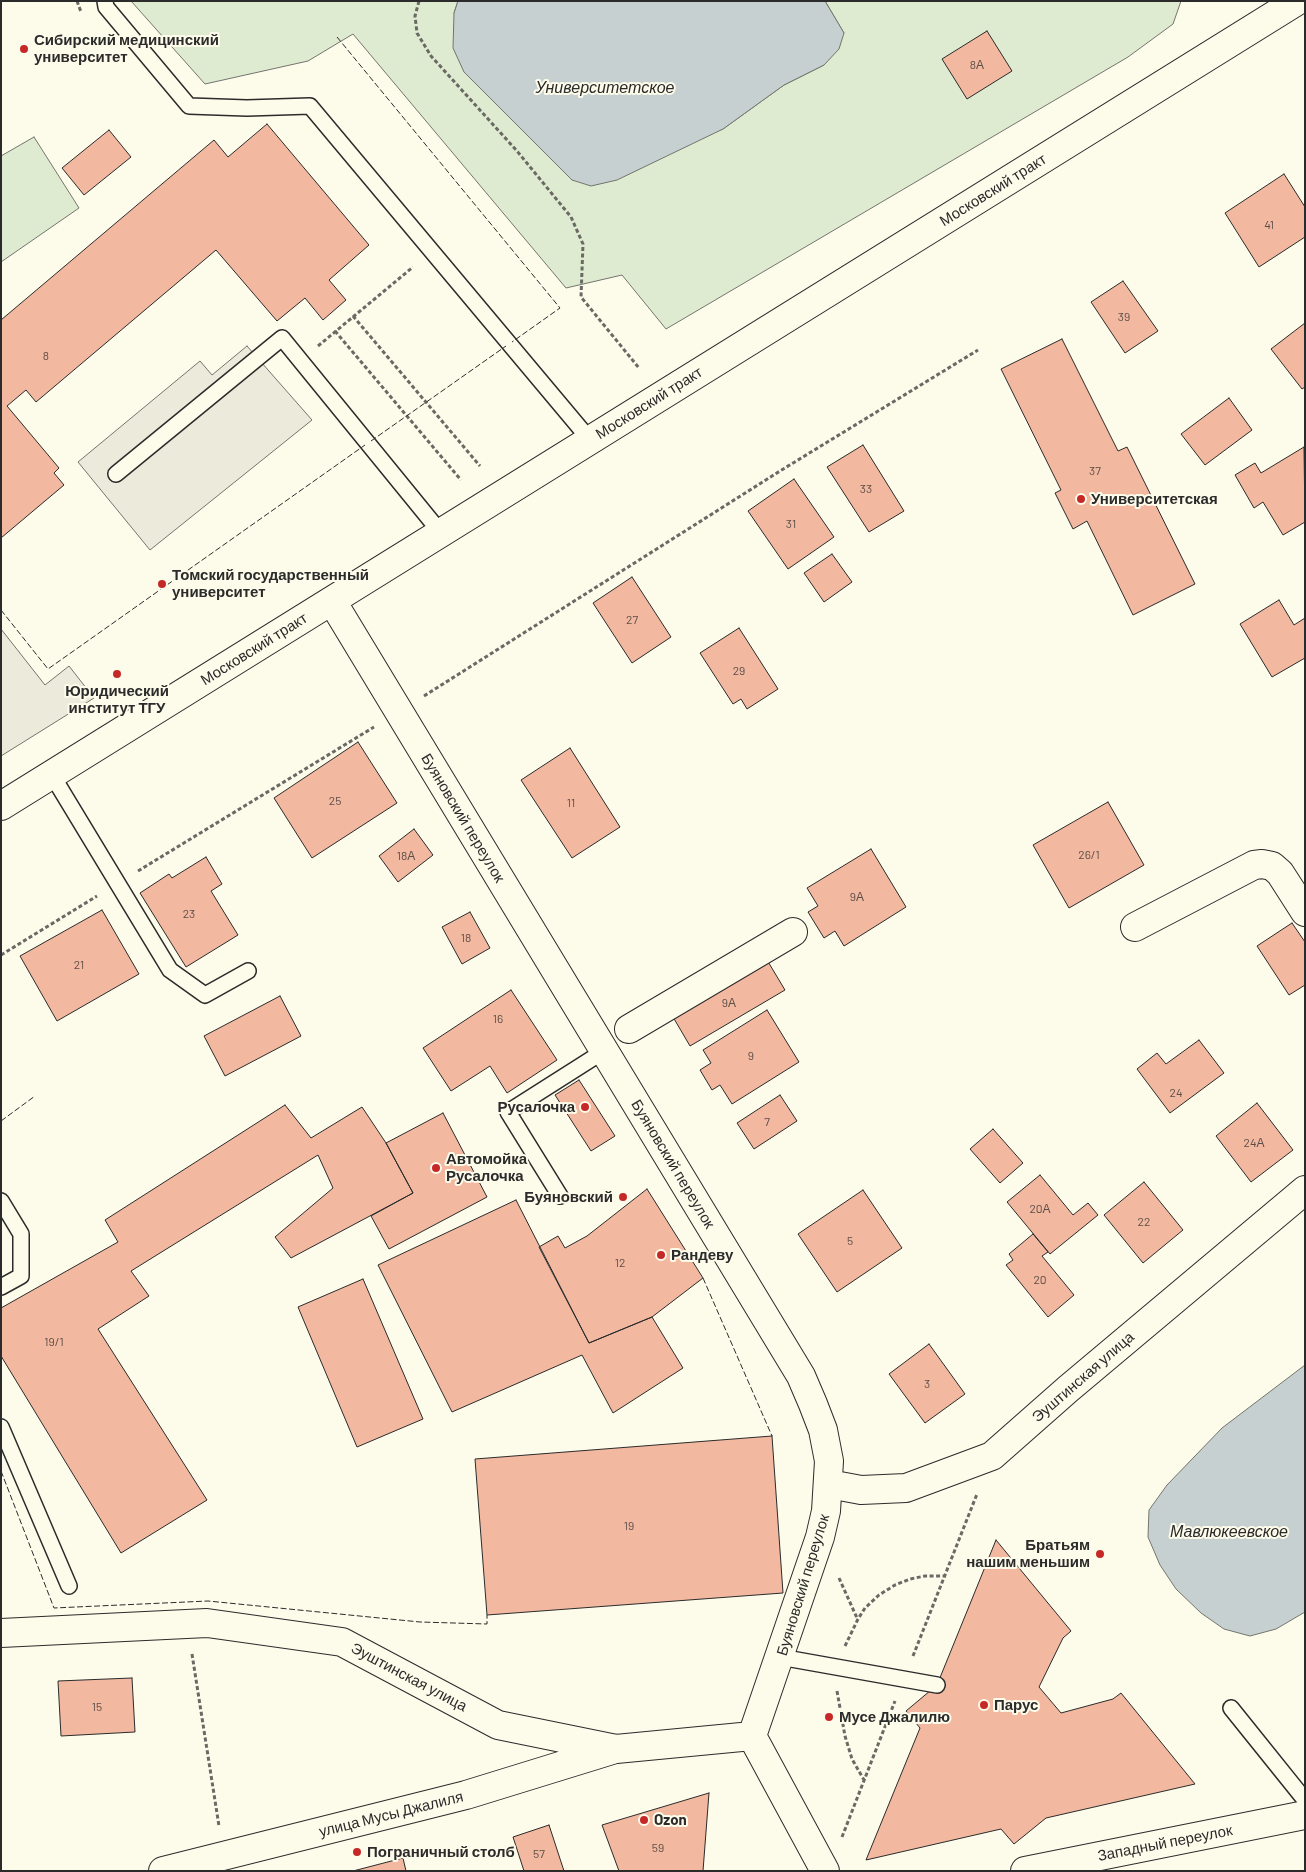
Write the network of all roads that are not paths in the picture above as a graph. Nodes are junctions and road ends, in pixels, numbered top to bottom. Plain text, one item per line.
1 (105, 1) edge
2 (1298, 1) edge
3 (590, 440) junction
4 (116, 474) dead end
5 (441, 532) junction
6 (332, 601) junction
7 (52, 775) junction
8 (1, 806) edge
9 (1305, 912) edge
10 (1135, 927) dead end
11 (793, 932) dead end
12 (248, 971) dead end
13 (629, 1029) dead end
14 (604, 1051) junction
15 (1305, 1190) edge
16 (560, 1196) dead end
17 (1, 1201) edge
18 (1, 1288) edge
19 (1, 1427) edge
20 (829, 1484) junction
21 (69, 1586) dead end
22 (1, 1633) edge
23 (780, 1658) junction
24 (937, 1685) dead end
25 (1231, 1708) dead end
26 (752, 1736) junction
27 (616, 1749) junction
28 (1305, 1800) edge
29 (1305, 1815) edge
30 (164, 1871) edge
31 (825, 1871) edge
32 (1025, 1871) edge

1 - 3 lane
2 - 3 street, Московский тракт
3 - 5 street, Московский тракт
4 - 5 lane
5 - 6 street, Московский тракт
6 - 7 street, Московский тракт
6 - 14 street, Буяновский переулок
7 - 8 street, Московский тракт
7 - 12 lane
9 - 10 street
11 - 13 street
14 - 16 lane
14 - 20 street, Буяновский переулок
15 - 20 street, Эуштинская улица
17 - 18 lane
19 - 21 lane
20 - 23 street, Буяновский переулок
22 - 27 street, Эуштинская улица
23 - 24 lane
23 - 26 street, Буяновский переулок
25 - 28 lane
26 - 27 street, Эуштинская улица
26 - 31 street
27 - 30 street, улица Мусы Джалиля
29 - 32 street, Западный переулок

